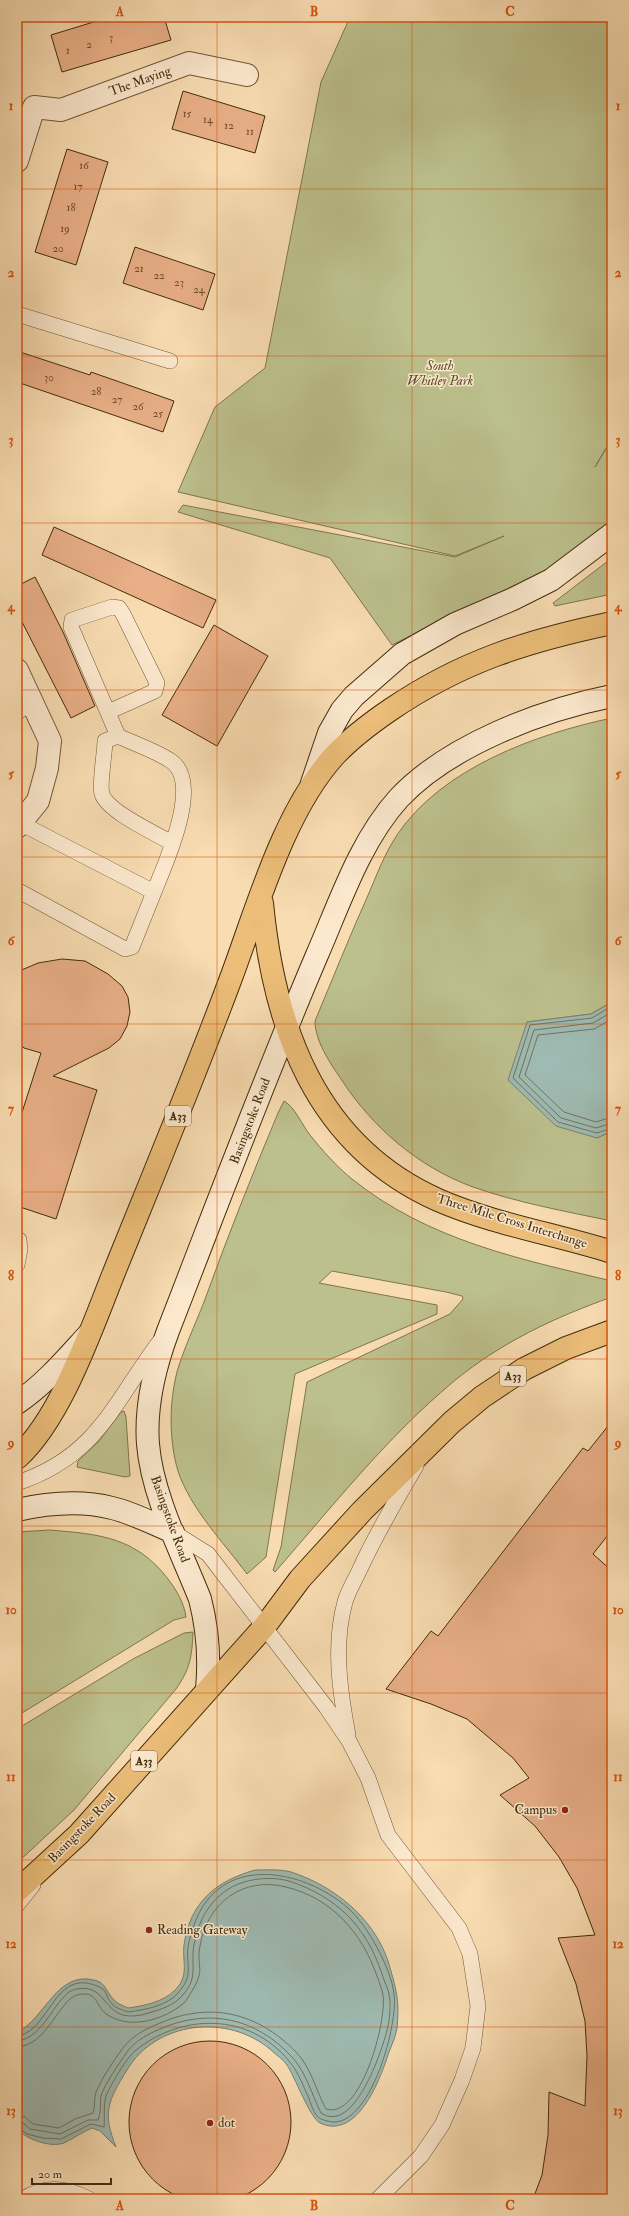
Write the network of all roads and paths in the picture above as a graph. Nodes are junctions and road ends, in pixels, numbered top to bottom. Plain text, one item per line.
1 (247, 75) dead end
2 (25, 105) edge
3 (17, 161) edge
4 (17, 314) edge
5 (170, 361) dead end
6 (612, 534) edge
7 (612, 623) edge
8 (589, 628) junction
9 (612, 634) edge
10 (17, 670) edge
11 (612, 696) edge
12 (25, 707) edge
13 (108, 712) junction
14 (118, 736) junction
15 (312, 784) junction
16 (19, 825) edge
17 (172, 843) junction
18 (17, 890) edge
19 (154, 892) junction
20 (261, 898) junction
21 (286, 1027) junction
22 (17, 1239) edge
23 (612, 1252) edge
24 (17, 1265) edge
25 (168, 1331) junction
26 (612, 1331) edge
27 (90, 1332) junction
28 (17, 1403) edge
29 (429, 1444) junction
30 (19, 1455) edge
31 (17, 1483) edge
32 (17, 1510) edge
33 (174, 1532) junction
34 (265, 1626) junction
35 (207, 1689) junction
36 (349, 1741) junction
37 (57, 1856) junction
38 (17, 1890) edge
39 (17, 1905) edge
40 (23, 2199) edge
41 (89, 2199) edge
42 (378, 2199) edge

1 - 2 main road, The Maying
2 - 3 main road, The Maying
4 - 5 lane
6 - 15 main road
7 - 8 highway, Three Mile Cross Interchange
8 - 9 lane
8 - 15 highway, Three Mile Cross Interchange
10 - 12 main road
11 - 21 main road, Basingstoke Road
12 - 16 main road
13 - 13 lane
13 - 14 lane
14 - 17 lane
14 - 17 lane
15 - 20 highway, Three Mile Cross Interchange
16 - 19 lane
17 - 19 lane
18 - 19 lane
20 - 21 highway, Three Mile Cross Interchange
20 - 27 highway, A33
21 - 23 highway, Three Mile Cross Interchange
21 - 25 main road, Basingstoke Road
22 - 24 lane
25 - 31 lane
25 - 33 main road, Basingstoke Road
26 - 29 highway, Basingstoke Road / A33
27 - 28 main road
27 - 30 highway, A33
29 - 34 highway, Basingstoke Road / A33
29 - 36 lane
32 - 33 main road
33 - 34 lane
33 - 35 main road, Basingstoke Road
34 - 35 highway, Basingstoke Road / A33
34 - 36 lane
35 - 37 highway, Basingstoke Road / A33
36 - 42 lane
37 - 38 highway, Basingstoke Road / A33
37 - 39 lane
40 - 41 lane

